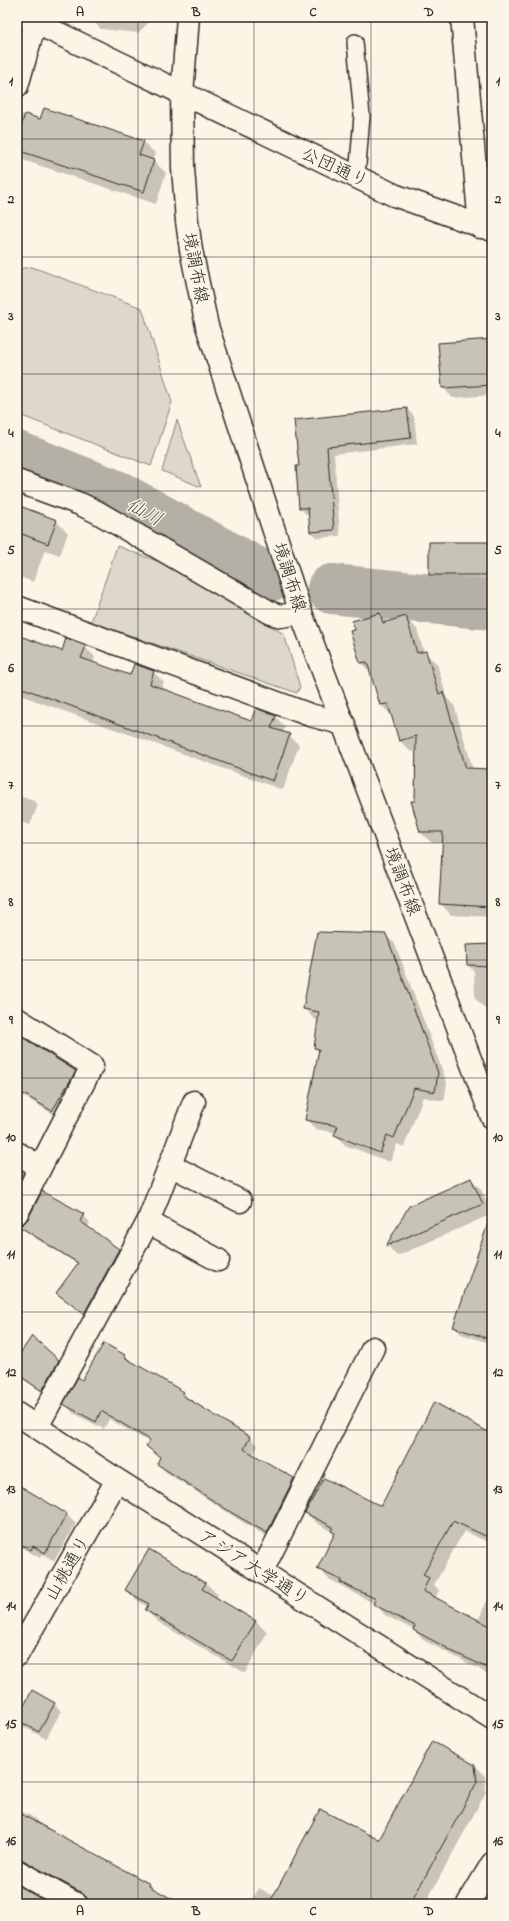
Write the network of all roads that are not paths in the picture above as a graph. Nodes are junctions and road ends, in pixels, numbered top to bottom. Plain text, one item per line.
1 (188, 17) edge
2 (462, 17) edge
3 (30, 20) edge
4 (355, 42) dead end
5 (17, 86) edge
6 (182, 94) junction
7 (357, 177) junction
8 (486, 229) edge
9 (17, 481) edge
10 (17, 606) edge
11 (301, 613) junction
12 (344, 724) junction
13 (17, 1019) edge
14 (194, 1102) dead end
15 (492, 1117) edge
16 (17, 1154) edge
17 (170, 1165) junction
18 (40, 1167) junction
19 (240, 1201) dead end
20 (17, 1214) edge
21 (148, 1222) junction
22 (218, 1260) dead end
23 (373, 1348) dead end
24 (17, 1414) edge
25 (37, 1427) junction
26 (118, 1480) junction
27 (262, 1571) junction
28 (17, 1654) edge
29 (492, 1718) edge
30 (492, 1864) edge
31 (17, 1871) edge
32 (76, 1904) edge
33 (468, 1904) edge

1 - 6 street, 境調布線
2 - 8 street
3 - 5 street
3 - 6 street, 公団通り
4 - 7 lane
6 - 7 street, 公団通り
6 - 11 street, 境調布線
7 - 8 street, 公団通り
9 - 11 street
10 - 12 street
11 - 12 street, 境調布線
12 - 15 street, 境調布線
13 - 18 street
14 - 17 street
16 - 18 street
17 - 19 street
17 - 21 street
18 - 20 street
21 - 22 street
21 - 25 street
23 - 27 street
24 - 25 street, アジア大学通り
25 - 26 street, アジア大学通り
26 - 27 street, アジア大学通り
26 - 28 street, 山桃通り
27 - 29 street, アジア大学通り
30 - 33 street
31 - 32 street

